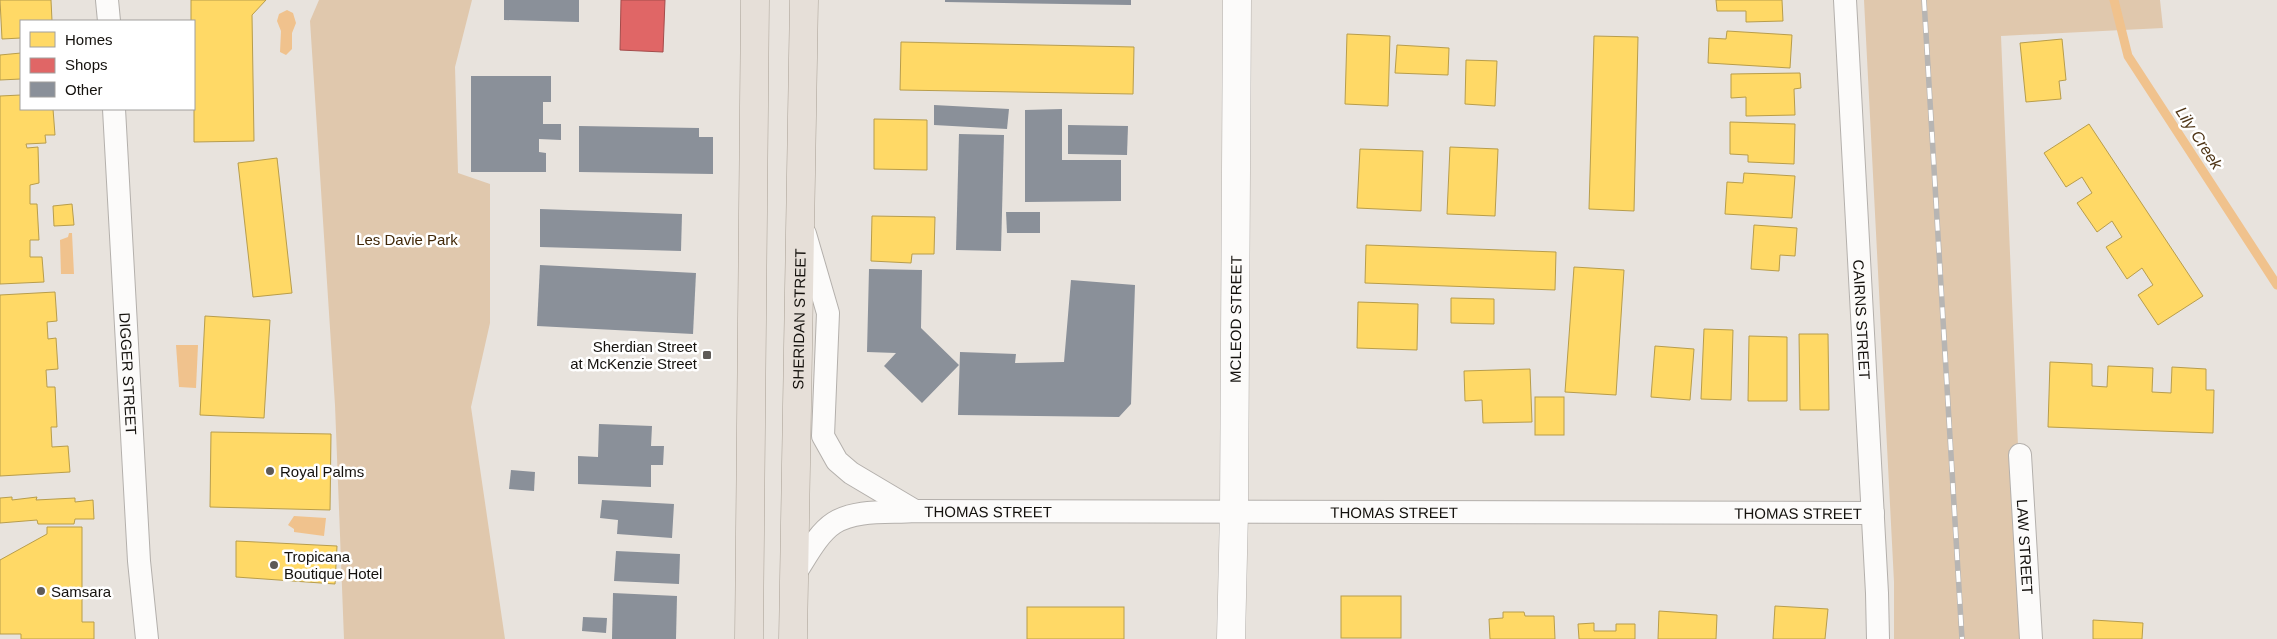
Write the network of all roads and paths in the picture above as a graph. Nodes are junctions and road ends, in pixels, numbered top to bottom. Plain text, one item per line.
1 (107, 0) edge
2 (755, 0) edge
3 (804, 0) edge
4 (1237, 0) edge
5 (1845, 0) edge
6 (108, 20) edge
7 (114, 110) edge
8 (801, 220) junction
9 (2020, 455) dead end
10 (914, 511) junction
11 (1234, 512) junction
12 (1873, 514) junction
13 (794, 576) junction
14 (147, 639) edge
15 (749, 639) edge
16 (793, 639) edge
17 (1231, 639) edge
18 (1878, 639) edge
19 (2031, 639) edge

1 - 6 street
2 - 15 highway
3 - 8 highway, SHERIDAN STREET
4 - 11 street, MCLEOD STREET
5 - 12 street, CAIRNS STREET
7 - 14 street, DIGGER STREET
8 - 10 street, THOMAS STREET
8 - 13 highway, SHERIDAN STREET
9 - 19 street, LAW STREET
10 - 11 street, THOMAS STREET
10 - 13 street, THOMAS STREET
11 - 12 street, THOMAS STREET
11 - 17 street, MCLEOD STREET
12 - 18 street, CAIRNS STREET
13 - 16 highway, SHERIDAN STREET

